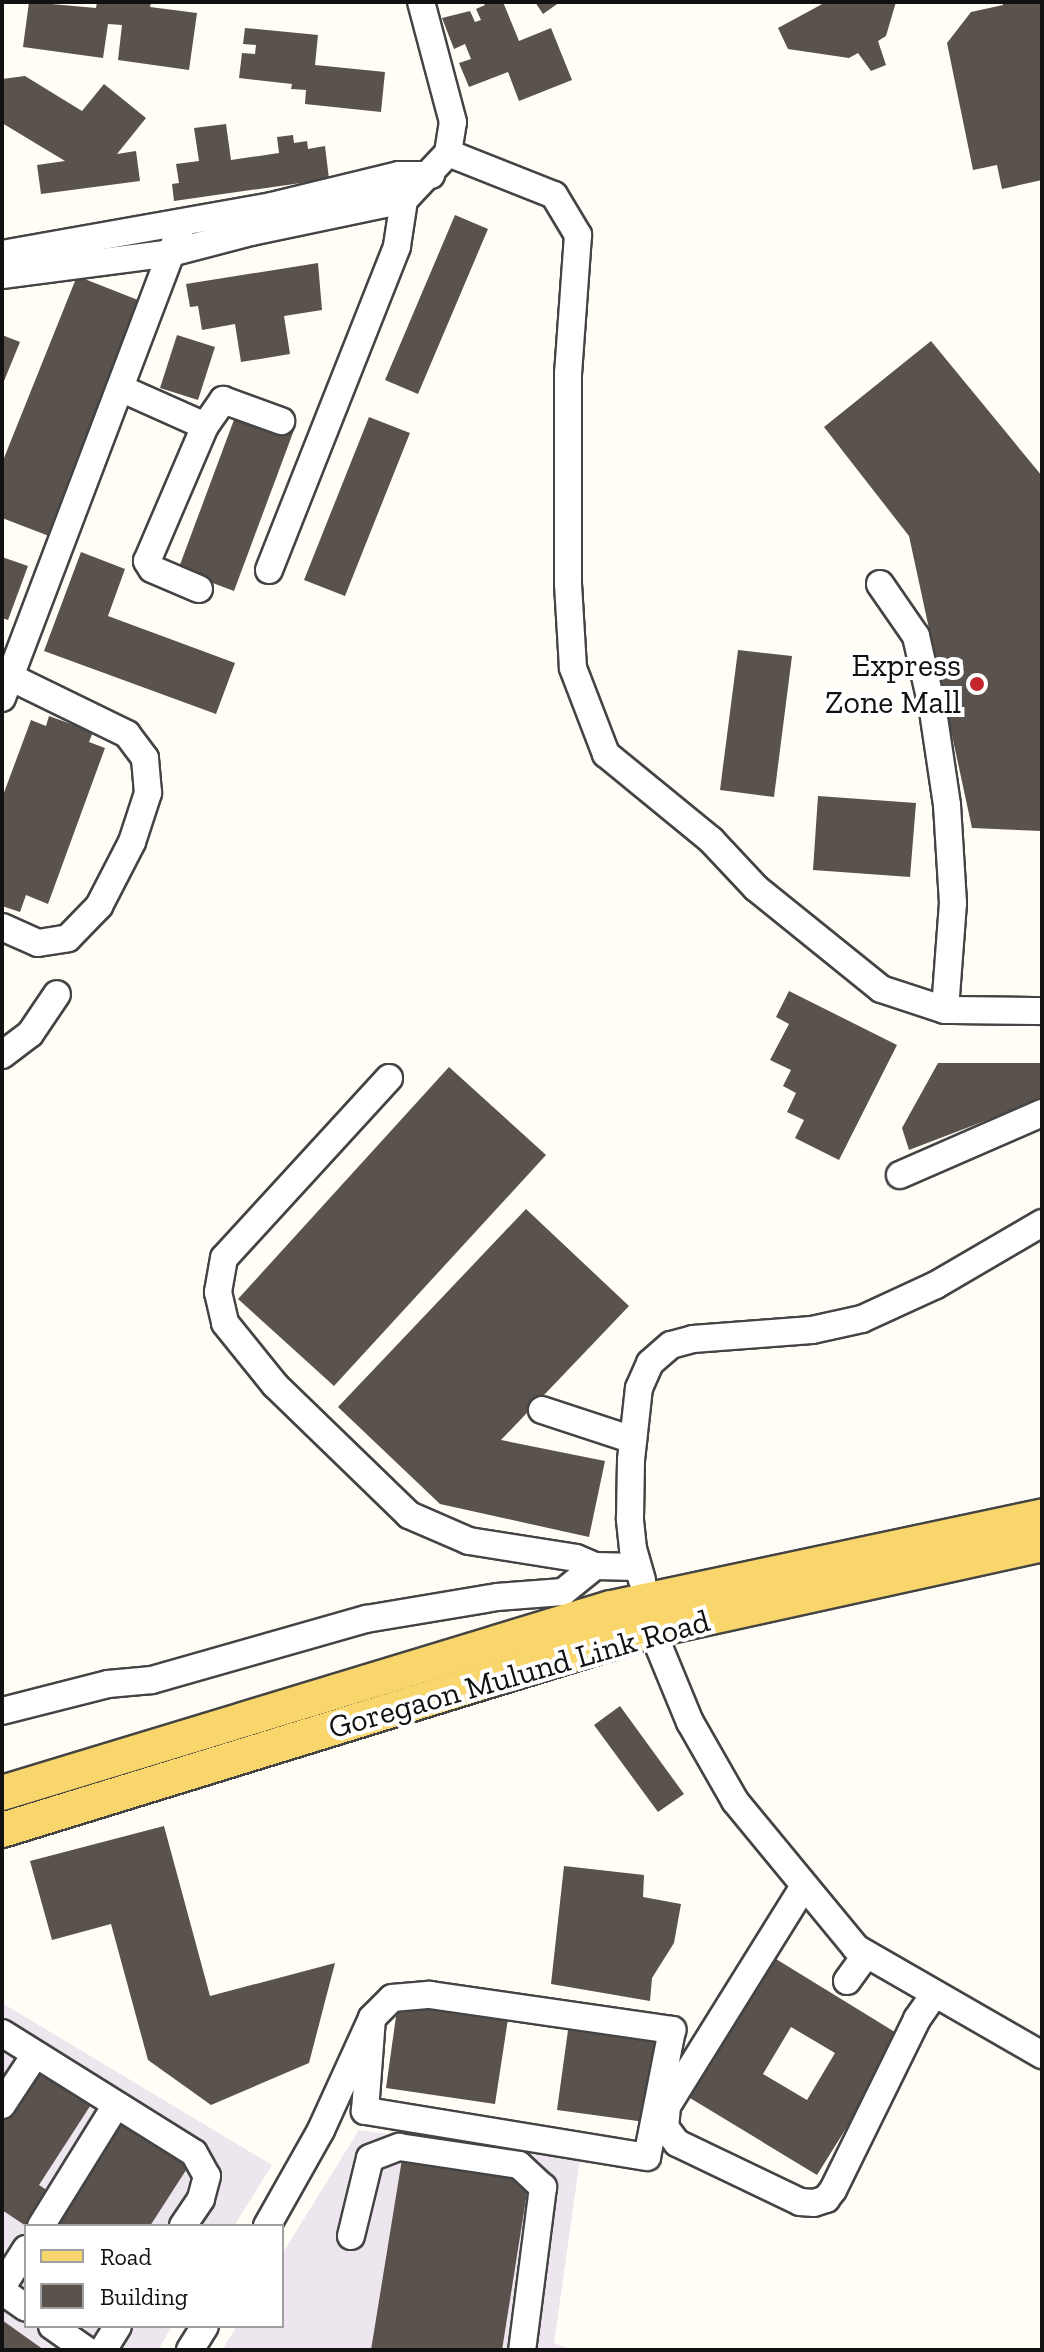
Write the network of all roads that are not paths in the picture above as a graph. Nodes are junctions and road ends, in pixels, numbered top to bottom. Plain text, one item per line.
1 (421, 2) edge
2 (448, 153) junction
3 (402, 188) junction
4 (182, 224) junction
5 (171, 253) junction
6 (2, 254) edge
7 (2, 275) edge
8 (120, 388) junction
9 (281, 421) dead end
10 (205, 426) junction
11 (269, 570) dead end
12 (880, 584) dead end
13 (199, 589) dead end
14 (6, 687) edge
15 (2, 927) edge
16 (57, 994) dead end
17 (945, 1010) junction
18 (1042, 1011) edge
19 (2, 1055) edge
20 (389, 1078) dead end
21 (1042, 1113) edge
22 (900, 1175) dead end
23 (1042, 1223) edge
24 (542, 1410) dead end
25 (633, 1440) junction
26 (1042, 1516) edge
27 (1042, 1544) edge
28 (595, 1566) junction
29 (637, 1567) junction
30 (650, 1614) junction
31 (2, 1711) edge
32 (2, 1793) edge
33 (2, 1830) edge
34 (804, 1886) junction
35 (866, 1955) junction
36 (847, 1981) dead end
37 (934, 1995) junction
38 (372, 2018) junction
39 (2, 2033) edge
40 (35, 2055) junction
41 (1042, 2055) edge
42 (2, 2105) edge
43 (116, 2105) junction
44 (42, 2224) edge
45 (184, 2224) edge
46 (268, 2224) edge
47 (351, 2236) dead end
48 (24, 2252) edge
49 (2, 2289) edge
50 (24, 2306) edge
51 (55, 2328) edge
52 (117, 2328) edge
53 (204, 2328) edge
54 (86, 2350) edge
55 (103, 2350) edge
56 (190, 2350) edge
57 (522, 2350) edge

1 - 2 street
2 - 3 street
2 - 17 street
3 - 4 street
3 - 5 street
3 - 11 street
4 - 5 street
4 - 6 street
5 - 7 street
5 - 8 street
8 - 10 street
8 - 14 street
9 - 10 street
10 - 13 street
12 - 17 street
14 - 15 street
16 - 19 street
17 - 18 street
20 - 28 street
21 - 22 street
23 - 25 street
24 - 25 street
25 - 29 street
26 - 30 main road, Goregaon Mulund Link Road
27 - 30 main road, Goregaon Mulund Link Road
28 - 29 street
28 - 31 street
29 - 30 street
30 - 32 main road, Goregaon Mulund Link Road
30 - 33 main road, Goregaon Mulund Link Road
30 - 34 street
34 - 35 street
34 - 37 street
35 - 36 street
35 - 37 street
37 - 41 street
38 - 38 street
38 - 46 street
39 - 40 street
40 - 42 street
40 - 43 street
43 - 44 street
43 - 45 street
47 - 57 street
48 - 49 street
49 - 50 street
51 - 54 street
52 - 55 street
53 - 56 street

